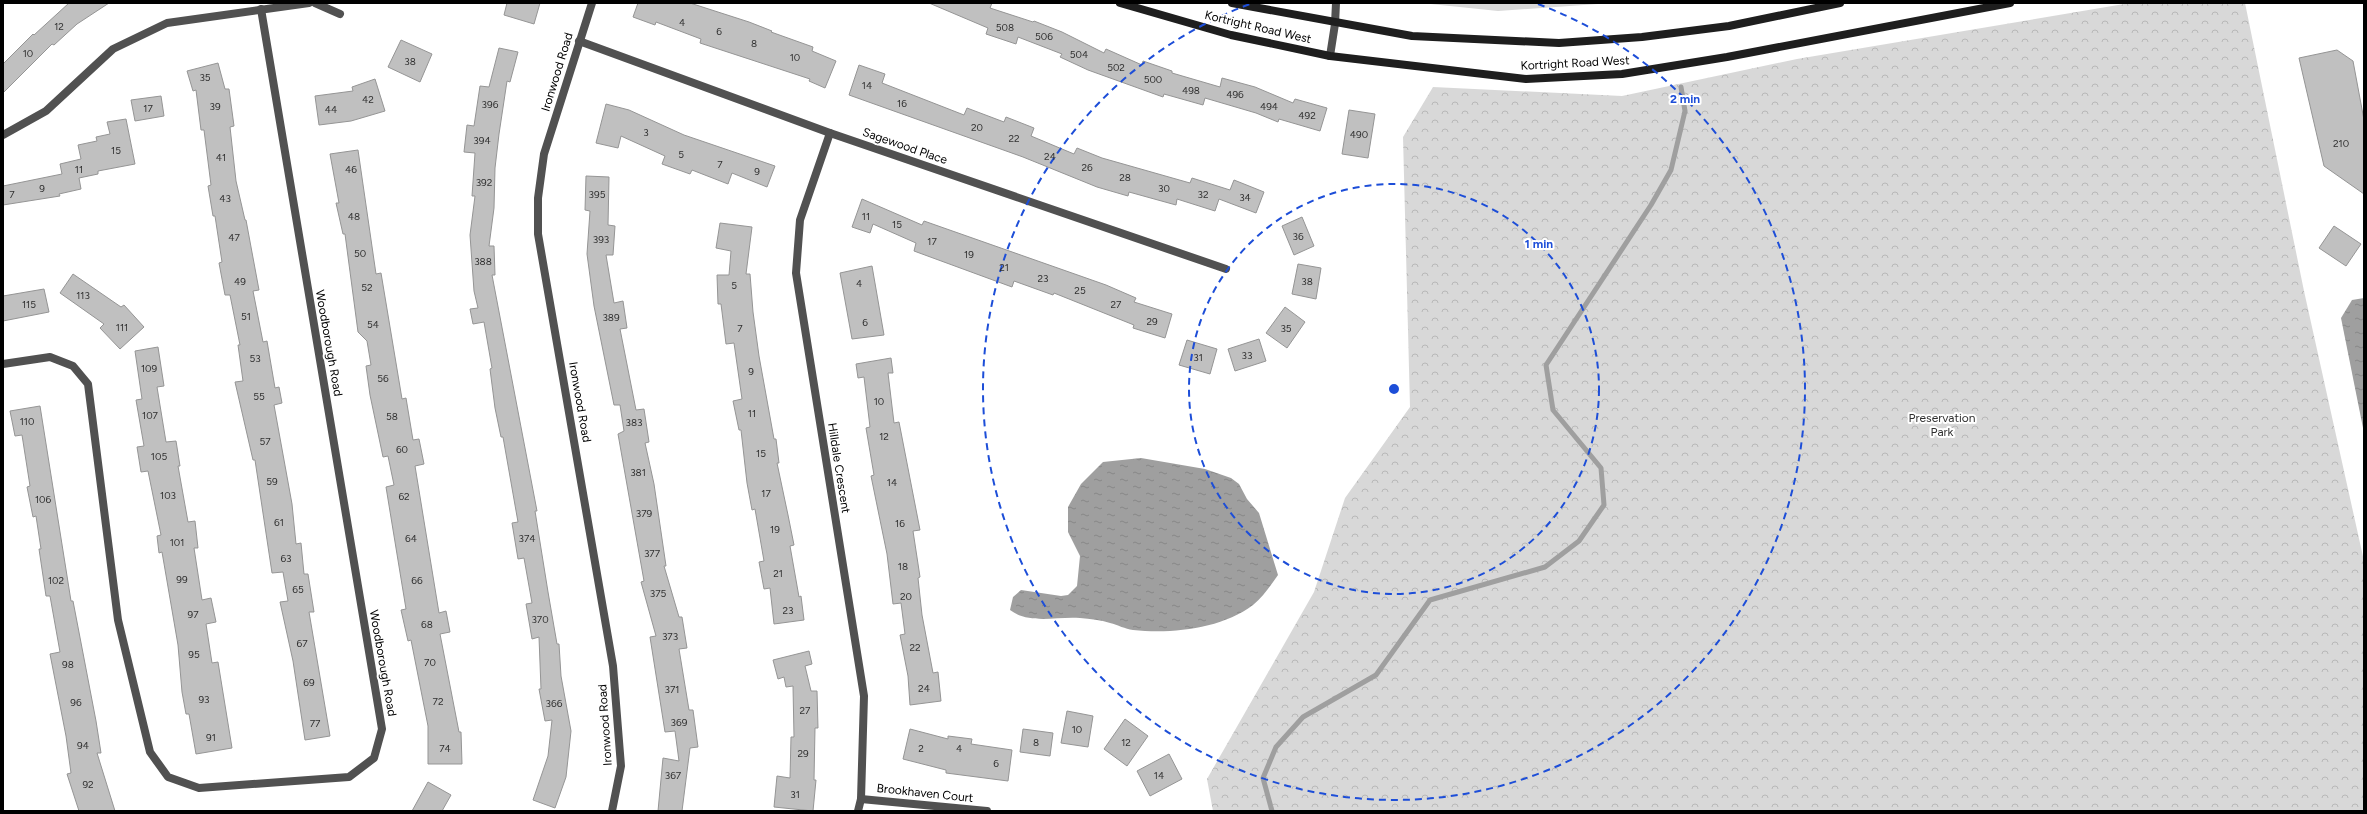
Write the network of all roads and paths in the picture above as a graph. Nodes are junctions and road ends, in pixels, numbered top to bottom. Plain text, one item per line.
1 (309, 3) edge
2 (315, 3) edge
3 (592, 3) edge
4 (1120, 3) edge
5 (1232, 3) edge
6 (1336, 3) edge
7 (1840, 3) edge
8 (2010, 3) edge
9 (261, 9) junction
10 (340, 14) dead end
11 (1335, 24) junction
12 (579, 42) junction
13 (1330, 56) junction
14 (830, 133) junction
15 (3, 135) edge
16 (1226, 269) dead end
17 (3, 364) edge
18 (861, 799) junction
19 (612, 811) edge
20 (858, 811) edge
21 (987, 811) edge

1 - 9 street
2 - 10 street
3 - 12 street, Ironwood Road
4 - 13 street, Kortright Road West
5 - 11 street, Kortright Road West
6 - 11 street
7 - 11 street, Kortright Road West
8 - 13 street, Kortright Road West
9 - 15 street
9 - 17 street, Woodborough Road
11 - 13 street
12 - 14 street, Sagewood Place
12 - 19 street, Ironwood Road
14 - 16 street, Sagewood Place
14 - 18 street, Hilldale Crescent
18 - 20 street, Hilldale Crescent
18 - 21 street, Brookhaven Court

